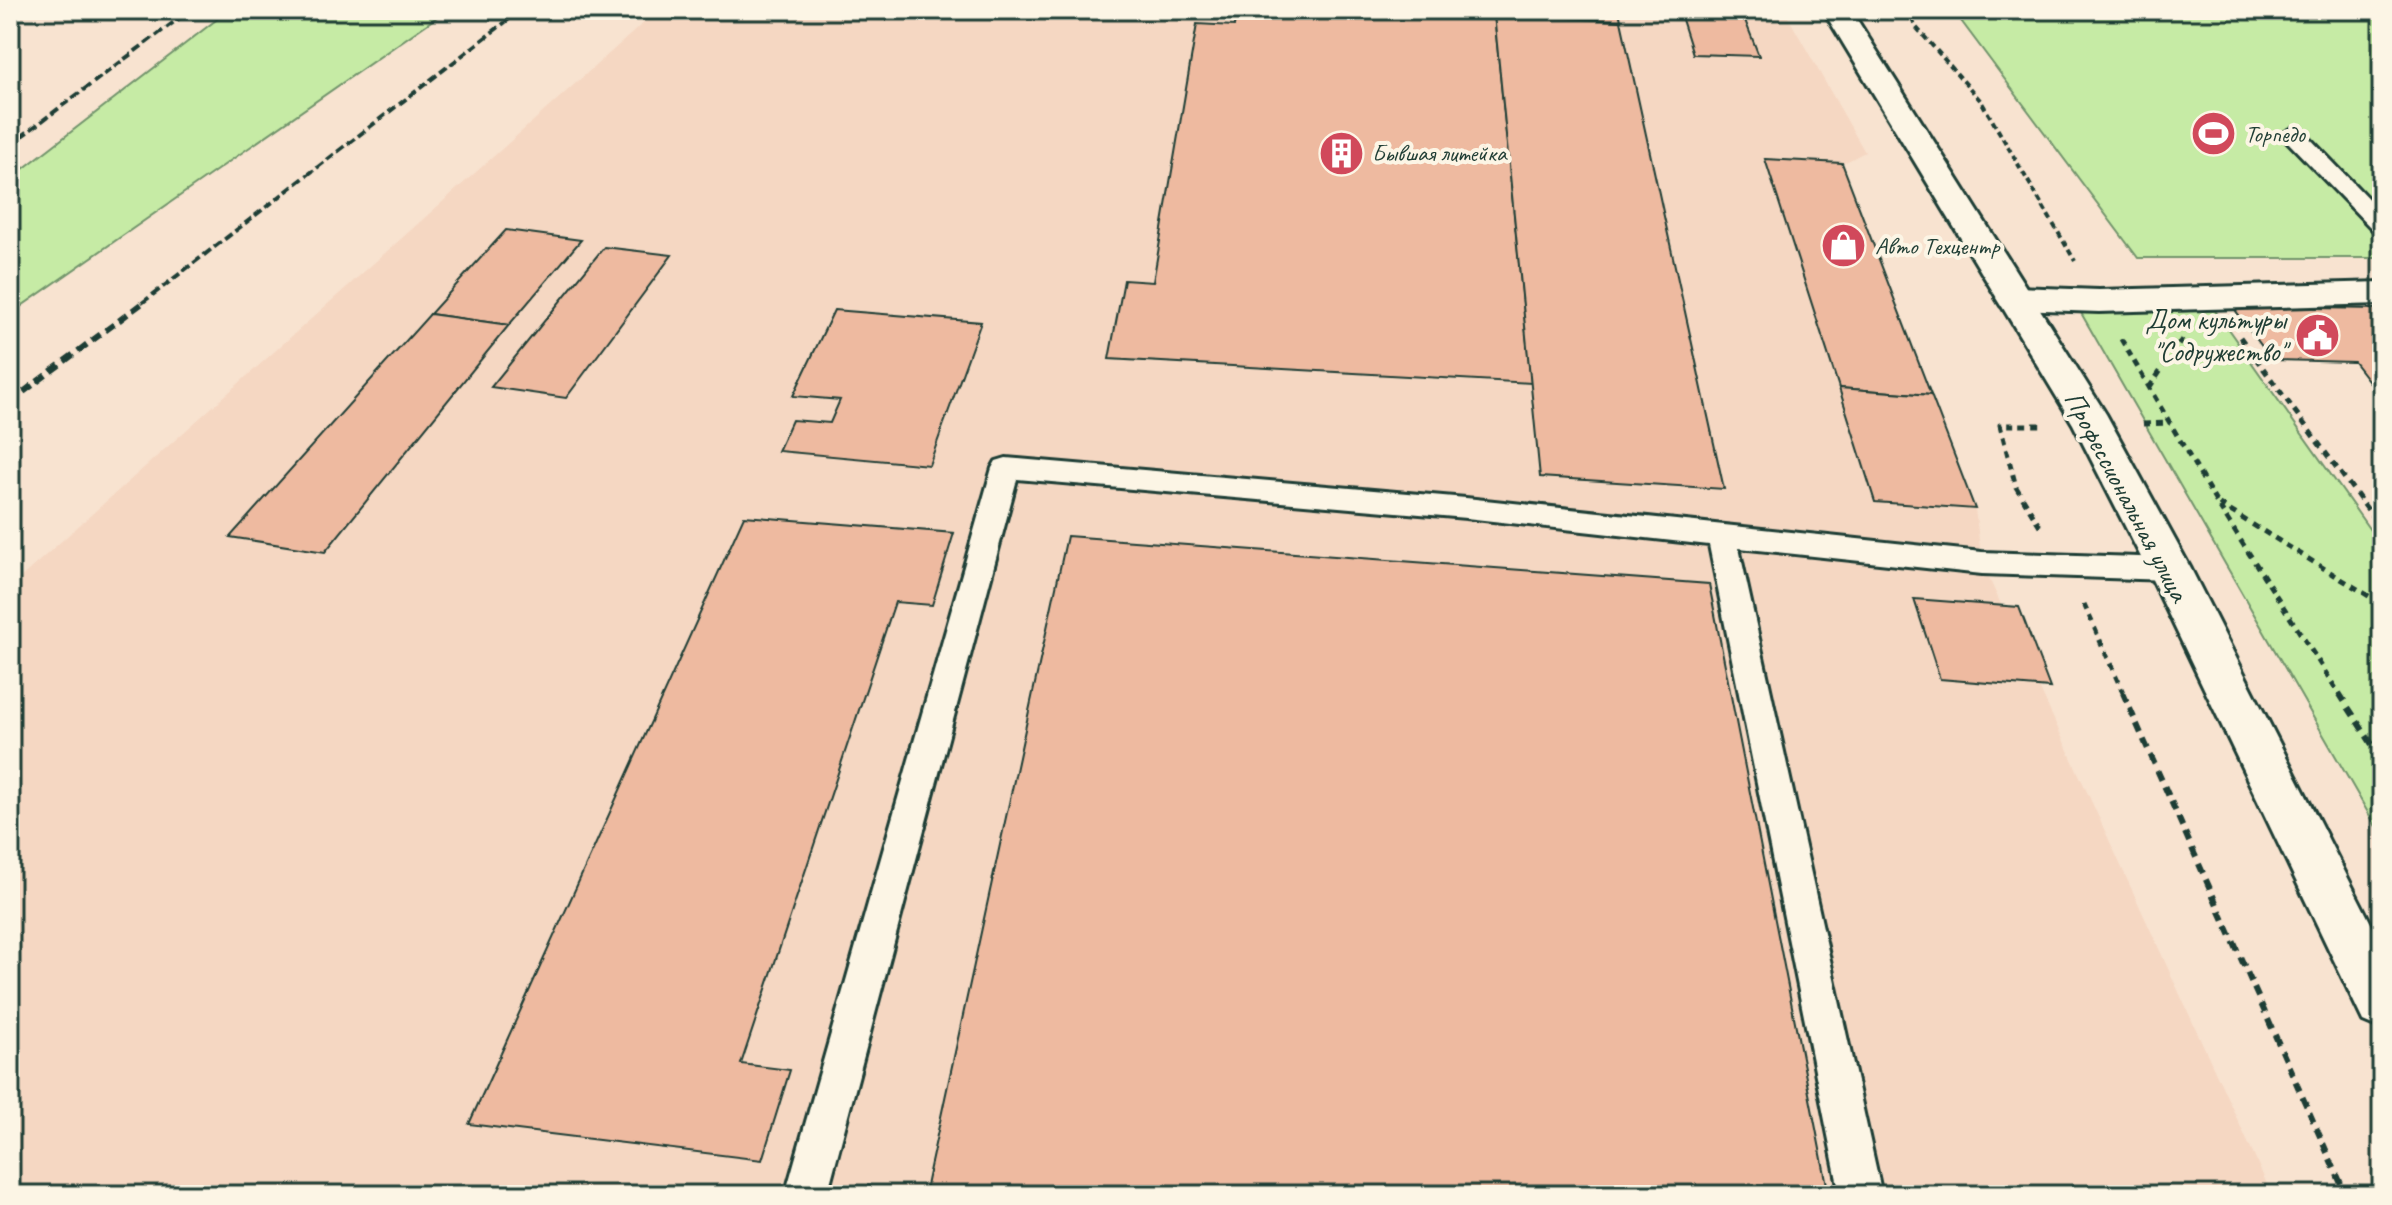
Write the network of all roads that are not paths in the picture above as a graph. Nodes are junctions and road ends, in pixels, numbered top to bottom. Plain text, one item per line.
1 (1837, 10) edge
2 (2293, 134) dead end
3 (2382, 226) edge
4 (2382, 293) edge
5 (2014, 298) junction
6 (1722, 536) junction
7 (2169, 569) junction
8 (2382, 1002) edge
9 (806, 1195) edge
10 (1861, 1195) edge

1 - 5 main road, Профессиональная улица
2 - 3 lane
4 - 5 main road
5 - 7 main road, Профессиональная улица
6 - 7 lane
6 - 9 lane
6 - 10 lane
7 - 8 main road, Профессиональная улица

